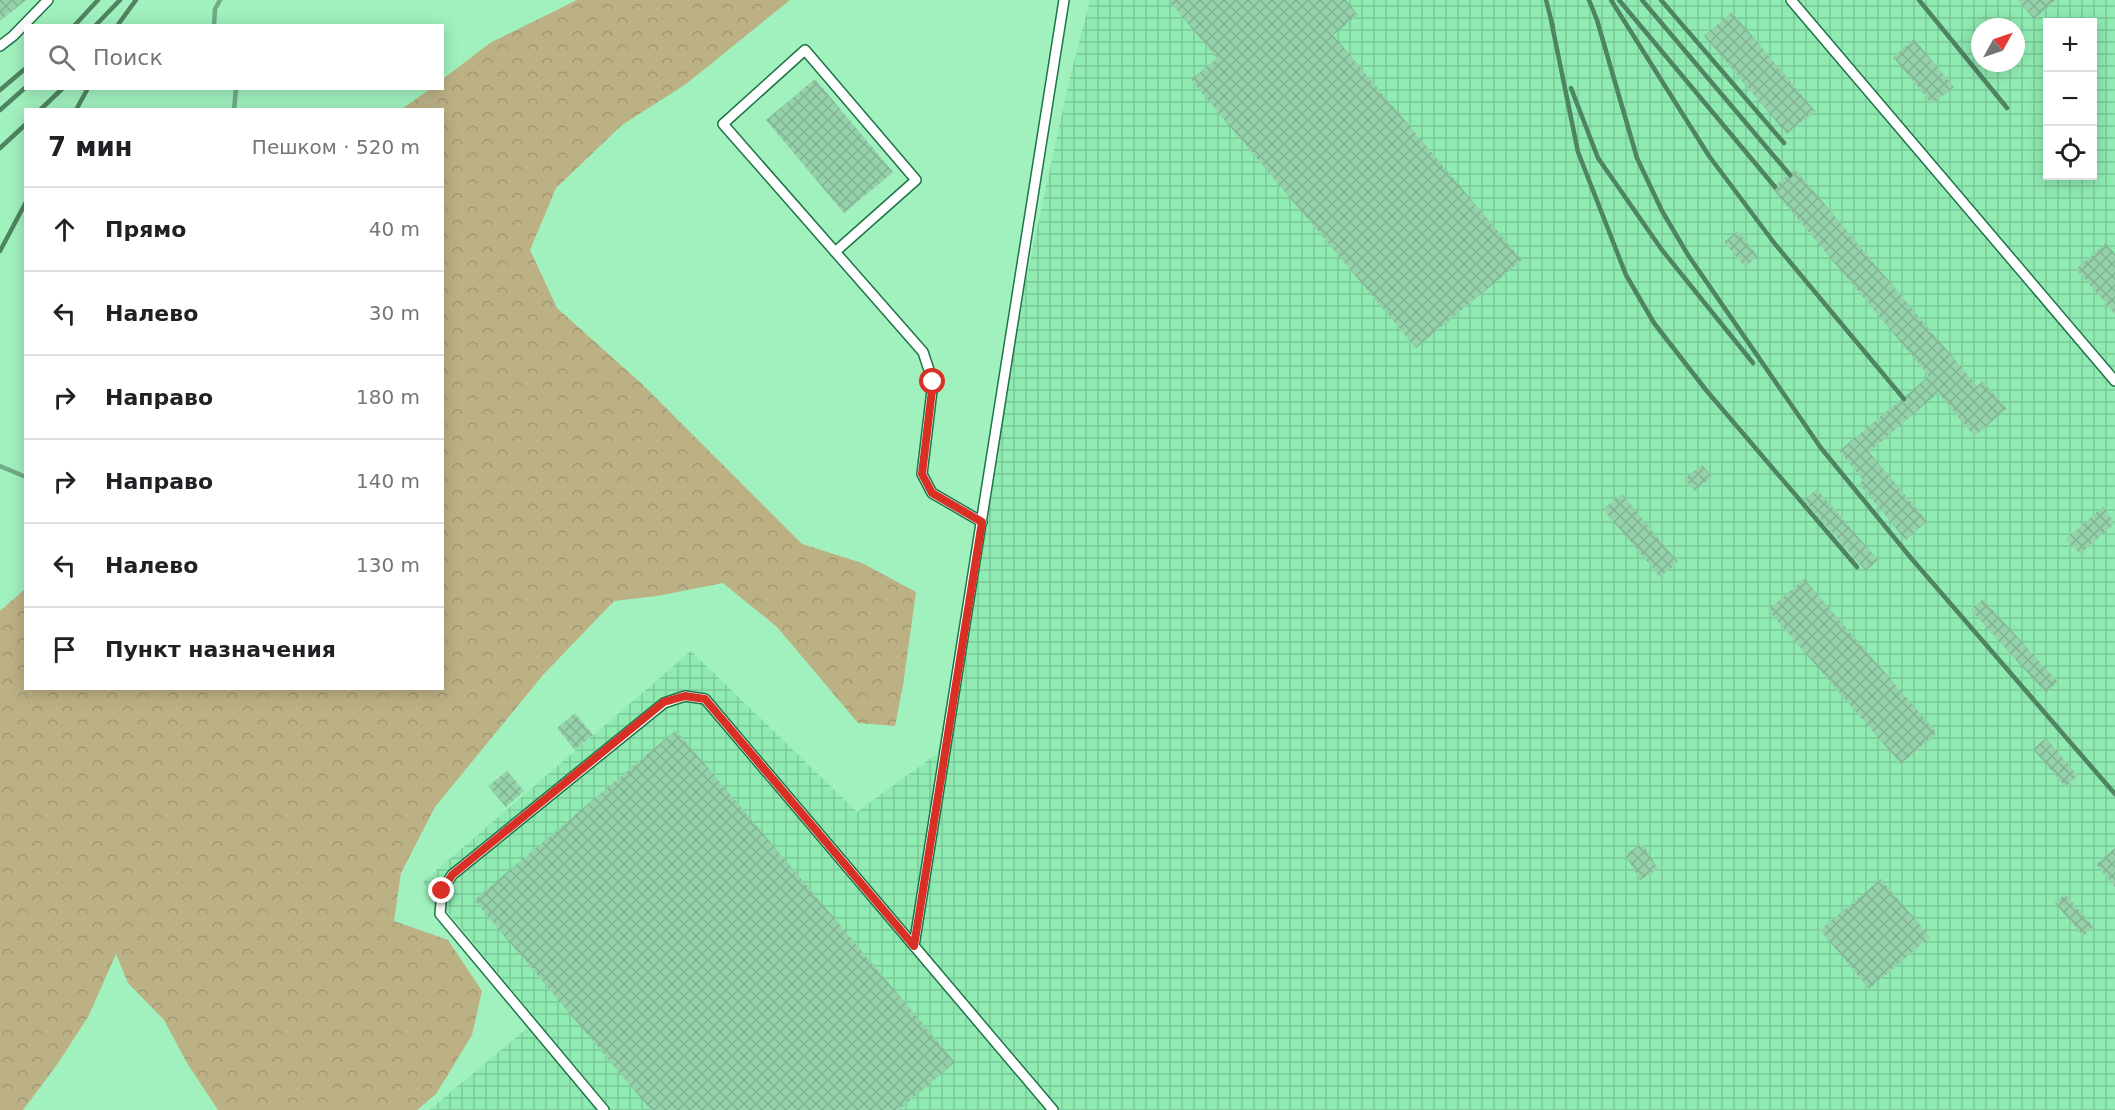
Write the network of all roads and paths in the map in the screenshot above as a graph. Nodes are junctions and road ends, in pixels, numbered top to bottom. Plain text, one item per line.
1 (48, 0) edge
2 (1064, 0) edge
3 (1791, 0) edge
4 (25, 24) edge
5 (24, 25) edge
6 (0, 46) edge
7 (835, 252) junction
8 (2115, 381) edge
9 (982, 522) junction
10 (914, 946) junction
11 (604, 1110) edge
12 (1053, 1110) edge

1 - 4 lane
2 - 9 lane
3 - 8 lane
5 - 6 lane
7 - 7 lane
7 - 9 lane
9 - 10 lane
10 - 11 lane
10 - 12 lane

